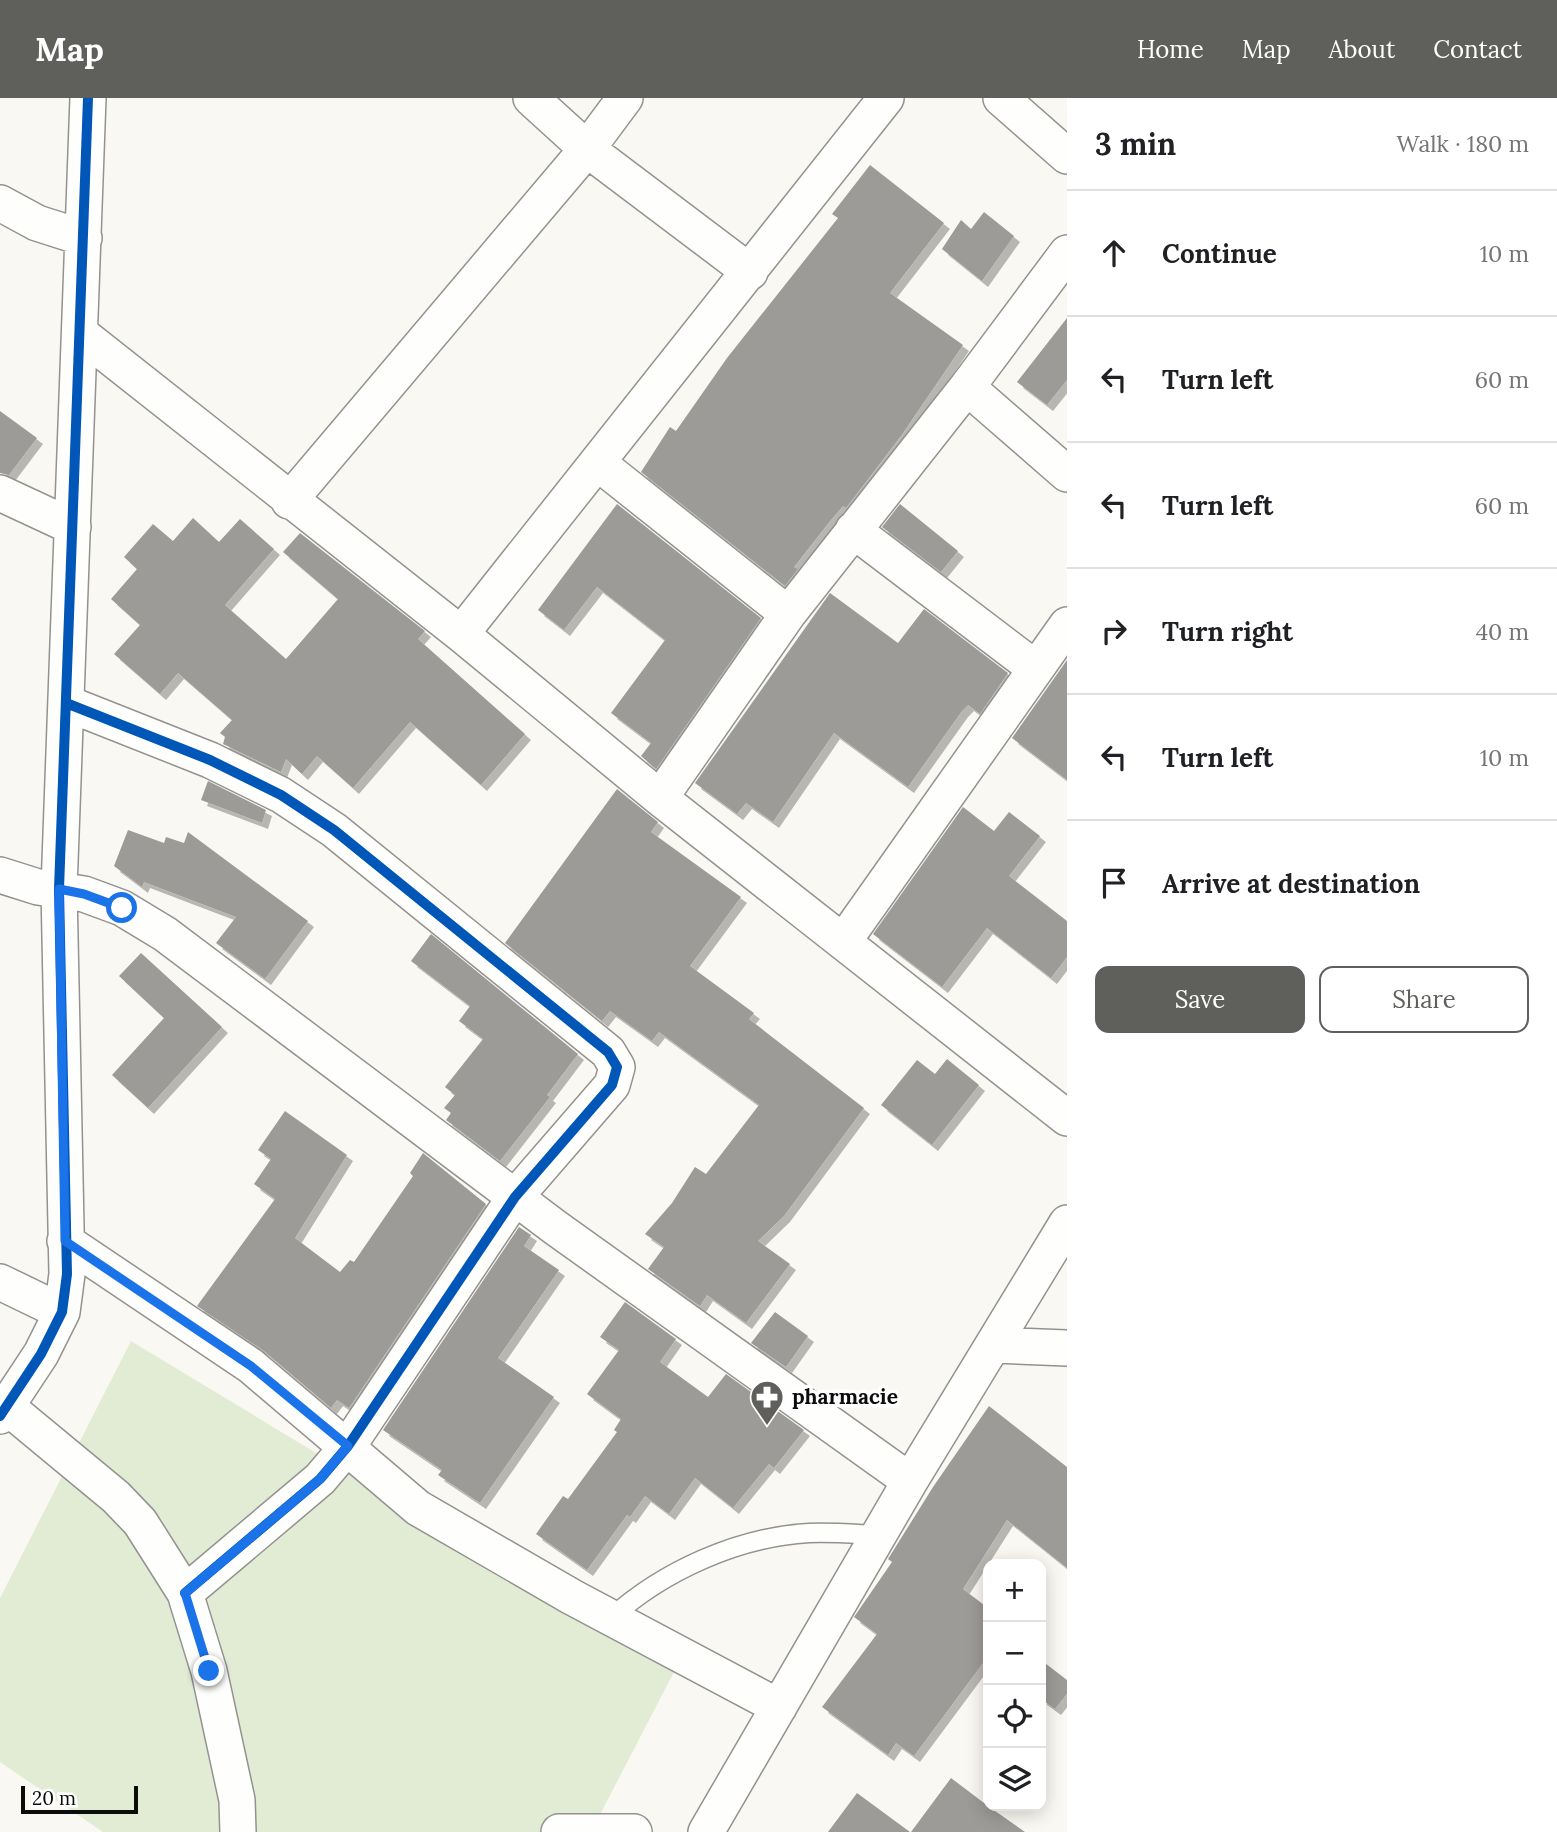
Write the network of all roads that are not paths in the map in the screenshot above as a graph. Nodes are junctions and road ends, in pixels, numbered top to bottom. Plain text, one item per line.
1 (88, 98) edge
2 (531, 98) edge
3 (625, 98) edge
4 (886, 98) edge
5 (1001, 98) edge
6 (587, 149) junction
7 (1067, 156) edge
8 (0, 203) edge
9 (84, 238) junction
10 (1067, 253) edge
11 (750, 272) junction
12 (80, 334) junction
13 (967, 387) junction
14 (598, 463) junction
15 (1067, 474) edge
16 (0, 493) edge
17 (289, 501) junction
18 (73, 527) junction
19 (853, 530) junction
20 (788, 614) junction
21 (1067, 625) edge
22 (461, 634) junction
23 (1036, 669) junction
24 (66, 703) junction
25 (660, 798) junction
26 (0, 875) edge
27 (59, 889) junction
28 (843, 942) junction
29 (1067, 1118) edge
30 (515, 1197) junction
31 (1067, 1223) edge
32 (65, 1241) junction
33 (0, 1282) edge
34 (62, 1312) junction
35 (994, 1345) junction
36 (1067, 1348) edge
37 (3, 1411) edge
38 (348, 1446) junction
39 (911, 1481) junction
40 (879, 1535) junction
41 (185, 1593) junction
42 (611, 1618) junction
43 (779, 1707) junction
44 (239, 1832) edge
45 (559, 1832) edge
46 (634, 1832) edge
47 (706, 1832) edge

1 - 9 street
2 - 6 street
3 - 6 street
4 - 11 street
5 - 7 street
6 - 11 street
6 - 17 street
8 - 9 street
9 - 12 street
10 - 13 street
11 - 14 street
12 - 17 street
12 - 18 street
13 - 15 street
13 - 19 street
14 - 20 street
14 - 22 street
16 - 18 street
17 - 22 street
18 - 24 street
19 - 20 street
19 - 23 street
20 - 25 street
21 - 23 street
22 - 25 street
23 - 28 street
24 - 27 street
24 - 30 street
25 - 28 street
26 - 27 street
27 - 30 street
27 - 32 street
28 - 29 street
30 - 38 street
30 - 39 street
31 - 35 street
32 - 34 street
32 - 38 street
33 - 34 street
34 - 37 street
35 - 36 street
35 - 39 street
37 - 41 street
38 - 41 street
38 - 42 street
39 - 40 street
40 - 42 lane
40 - 43 street
41 - 44 street
42 - 43 street
43 - 47 street
45 - 46 street

